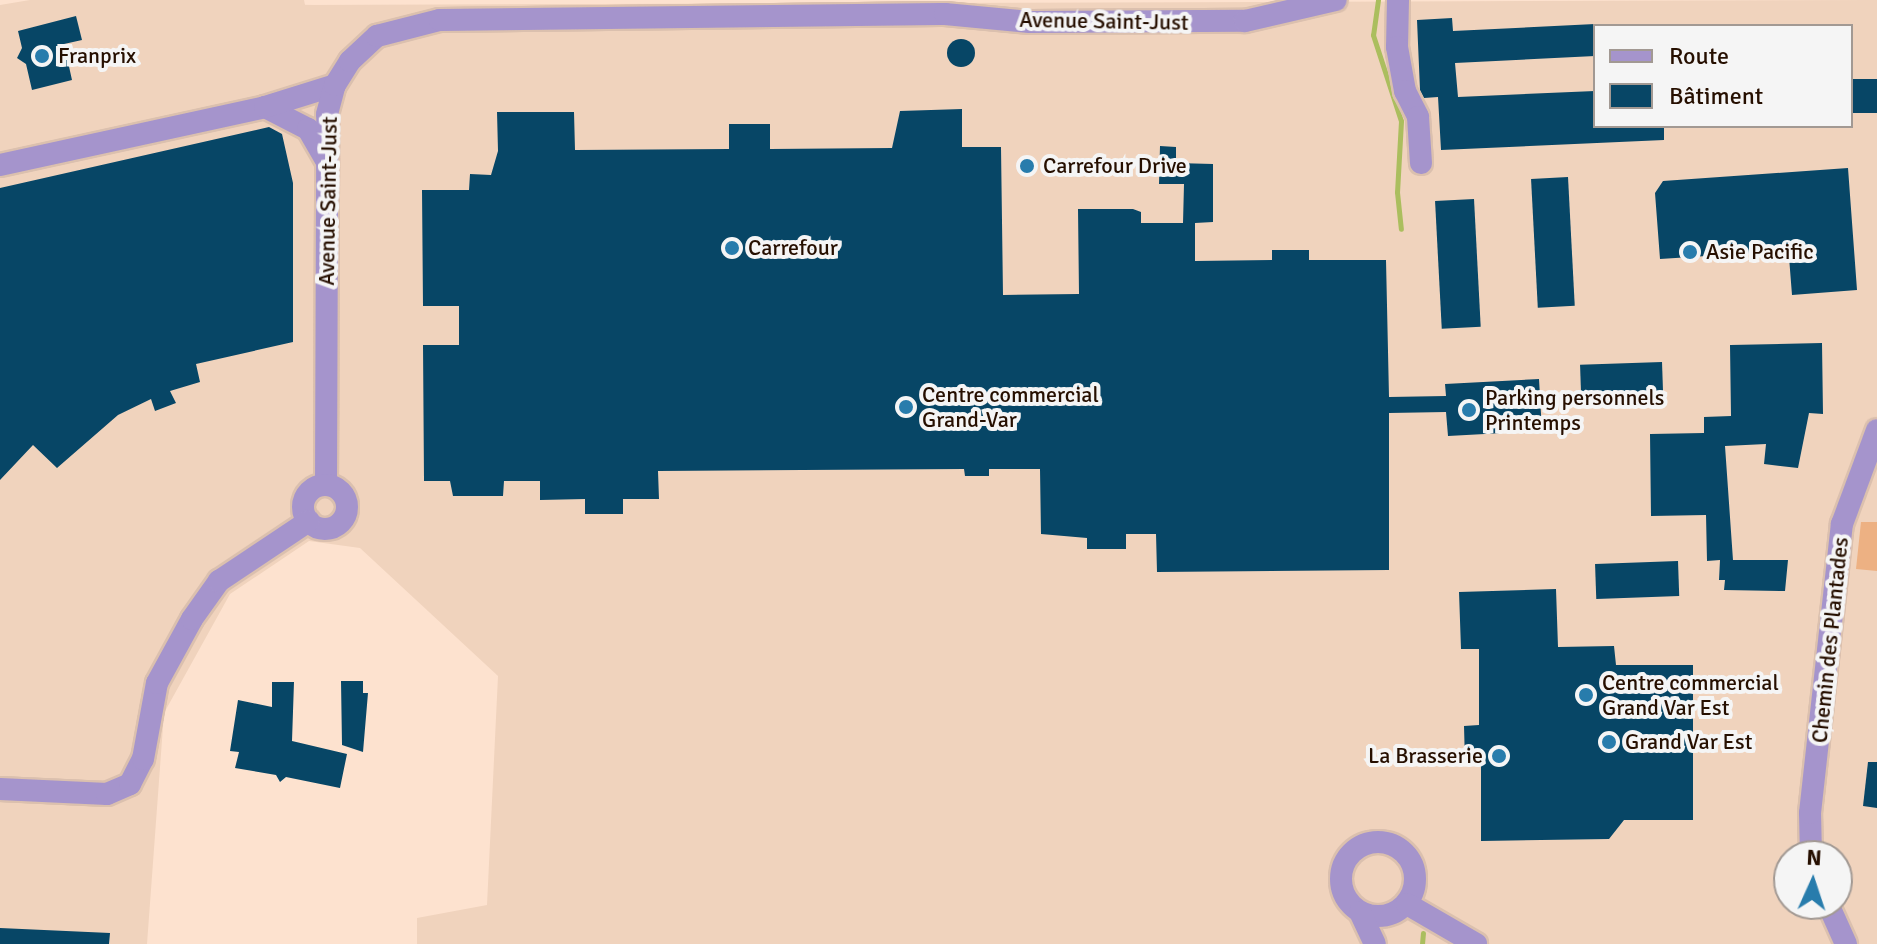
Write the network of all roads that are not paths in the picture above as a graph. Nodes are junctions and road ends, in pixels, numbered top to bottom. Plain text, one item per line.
1 (1336, 0) edge
2 (1398, 0) edge
3 (335, 85) junction
4 (265, 107) junction
5 (325, 159) junction
6 (1421, 163) dead end
7 (0, 165) edge
8 (1877, 430) edge
9 (326, 485) junction
10 (309, 521) junction
11 (0, 789) edge
12 (1811, 840) edge
13 (1401, 909) junction
14 (1360, 912) junction
15 (1835, 920) edge
16 (1375, 944) edge
17 (1387, 944) edge
18 (1476, 944) edge
19 (1846, 944) edge

1 - 3 street, Avenue Saint-Just
2 - 6 street
3 - 4 street
3 - 5 street, Avenue Saint-Just
4 - 5 street
4 - 7 street
5 - 9 street, Avenue Saint-Just
8 - 12 street, Chemin des Plantades
9 - 10 street
9 - 10 street
10 - 11 street
13 - 14 street
13 - 14 street
13 - 17 street
13 - 18 street
14 - 16 street
15 - 19 street

